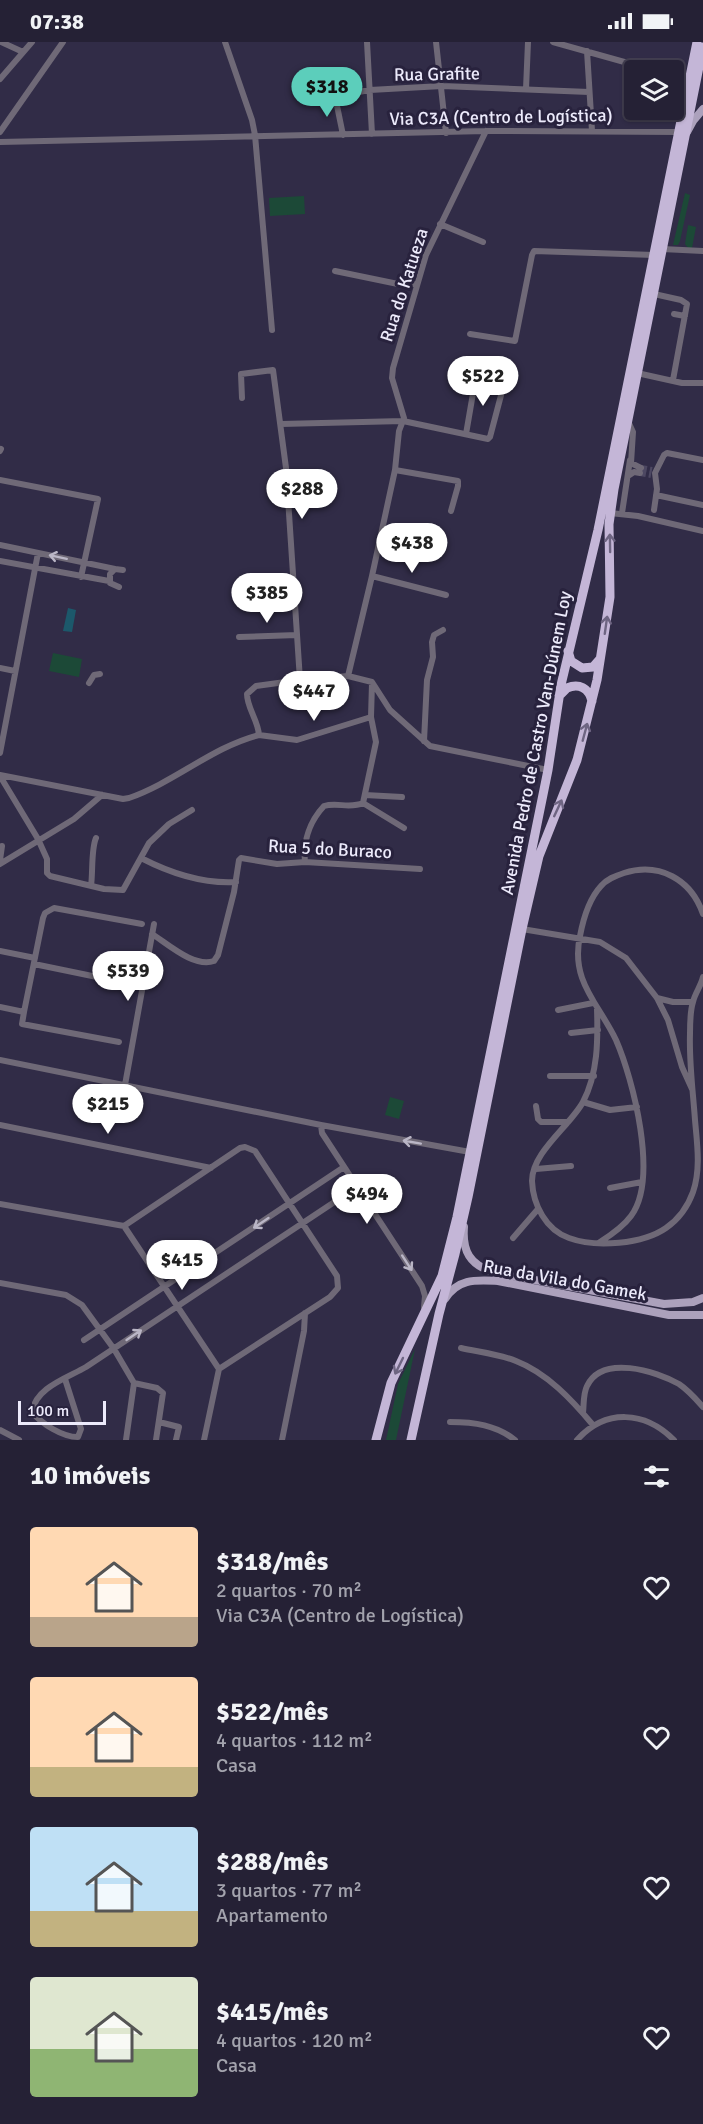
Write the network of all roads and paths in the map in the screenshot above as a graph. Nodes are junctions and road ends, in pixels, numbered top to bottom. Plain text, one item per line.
1 (1, 42) edge
2 (32, 42) edge
3 (63, 42) edge
4 (225, 42) edge
5 (367, 42) edge
6 (436, 42) edge
7 (528, 42) edge
8 (553, 42) edge
9 (697, 42) edge
10 (703, 46) edge
11 (587, 51) junction
12 (23, 52) junction
13 (624, 62) edge
14 (311, 70) dead end
15 (698, 72) junction
16 (0, 79) edge
17 (684, 80) edge
18 (689, 82) junction
19 (442, 86) junction
20 (703, 86) edge
21 (526, 89) junction
22 (370, 90) junction
23 (589, 92) junction
24 (335, 96) junction
25 (703, 109) edge
26 (486, 131) junction
27 (592, 131) junction
28 (0, 132) edge
29 (446, 133) junction
30 (372, 134) junction
31 (683, 134) junction
32 (255, 135) junction
33 (343, 135) junction
34 (0, 142) edge
35 (440, 224) junction
36 (483, 242) dead end
37 (703, 251) edge
38 (658, 252) junction
39 (335, 271) dead end
40 (417, 284) junction
41 (654, 294) junction
42 (674, 314) dead end
43 (685, 316) junction
44 (272, 330) dead end
45 (470, 334) dead end
46 (509, 365) dead end
47 (637, 373) junction
48 (476, 376) dead end
49 (672, 380) junction
50 (703, 382) edge
51 (243, 398) dead end
52 (627, 419) junction
53 (403, 421) junction
54 (281, 424) junction
55 (466, 434) junction
56 (630, 460) junction
57 (703, 460) edge
58 (395, 470) junction
59 (627, 478) junction
60 (0, 480) edge
61 (656, 495) junction
62 (703, 505) edge
63 (611, 509) junction
64 (654, 510) dead end
65 (451, 511) dead end
66 (622, 513) junction
67 (703, 531) edge
68 (0, 545) edge
69 (38, 553) junction
70 (0, 561) edge
71 (84, 563) junction
72 (35, 568) junction
73 (115, 569) junction
74 (123, 570) dead end
75 (372, 576) junction
76 (81, 577) junction
77 (109, 581) junction
78 (119, 587) dead end
79 (446, 595) dead end
80 (443, 630) dead end
81 (297, 635) junction
82 (238, 637) dead end
83 (568, 648) junction
84 (602, 654) junction
85 (0, 668) edge
86 (15, 671) junction
87 (100, 674) dead end
88 (348, 676) junction
89 (300, 680) junction
90 (89, 682) dead end
91 (372, 682) junction
92 (559, 699) junction
93 (592, 704) junction
94 (371, 717) junction
95 (260, 735) junction
96 (424, 741) junction
97 (0, 753) edge
98 (548, 770) junction
99 (0, 775) edge
100 (102, 795) junction
101 (365, 795) junction
102 (402, 797) dead end
103 (363, 803) junction
104 (192, 810) dead end
105 (404, 828) dead end
106 (96, 838) dead end
107 (38, 839) junction
108 (2, 846) dead end
109 (141, 858) junction
110 (0, 860) edge
111 (305, 862) junction
112 (0, 864) edge
113 (420, 869) dead end
114 (236, 882) junction
115 (91, 886) junction
116 (701, 904) edge
117 (703, 914) edge
118 (142, 924) dead end
119 (154, 924) dead end
120 (522, 929) junction
121 (152, 934) junction
122 (579, 938) junction
123 (0, 951) edge
124 (34, 961) junction
125 (703, 977) edge
126 (131, 984) dead end
127 (657, 998) junction
128 (693, 1002) junction
129 (595, 1006) junction
130 (0, 1007) edge
131 (558, 1010) dead end
132 (24, 1012) junction
133 (598, 1030) junction
134 (571, 1033) dead end
135 (119, 1042) dead end
136 (0, 1060) edge
137 (550, 1076) dead end
138 (594, 1076) junction
139 (126, 1085) junction
140 (693, 1090) junction
141 (583, 1102) junction
142 (536, 1106) dead end
143 (637, 1107) junction
144 (568, 1122) junction
145 (0, 1125) edge
146 (321, 1125) junction
147 (470, 1152) junction
148 (571, 1166) dead end
149 (344, 1167) junction
150 (211, 1168) junction
151 (536, 1169) junction
152 (642, 1182) junction
153 (357, 1187) junction
154 (610, 1188) dead end
155 (289, 1203) junction
156 (0, 1204) edge
157 (538, 1209) junction
158 (464, 1216) junction
159 (302, 1224) junction
160 (124, 1226) junction
161 (513, 1238) dead end
162 (599, 1243) junction
163 (0, 1283) edge
164 (165, 1286) junction
165 (703, 1298) edge
166 (178, 1306) junction
167 (304, 1313) junction
168 (439, 1314) junction
169 (703, 1316) edge
170 (99, 1330) junction
171 (417, 1330) junction
172 (84, 1340) dead end
173 (461, 1348) dead end
174 (114, 1349) junction
175 (219, 1369) junction
176 (65, 1379) junction
177 (134, 1383) junction
178 (703, 1407) edge
179 (583, 1413) junction
180 (159, 1422) junction
181 (450, 1422) dead end
182 (593, 1425) junction
183 (0, 1430) edge
184 (19, 1440) edge
185 (126, 1440) edge
186 (156, 1440) edge
187 (176, 1440) edge
188 (204, 1440) edge
189 (282, 1440) edge
190 (376, 1440) edge
191 (411, 1440) edge
192 (515, 1440) edge
193 (577, 1440) edge
194 (674, 1440) edge

1 - 12 street
2 - 12 street
3 - 28 street
4 - 32 street
5 - 22 street
6 - 19 street
7 - 21 street
8 - 11 street
9 - 18 highway, Avenida Pedro de Castro Van-Dúnem Loy
10 - 15 highway, Avenida Pedro de Castro Van-Dúnem Loy
11 - 13 street
11 - 23 street
12 - 16 street
14 - 24 street
15 - 20 main road
15 - 31 highway, Avenida Pedro de Castro Van-Dúnem Loy
17 - 18 street
18 - 31 highway, Avenida Pedro de Castro Van-Dúnem Loy
19 - 21 street, Rua Grafite
19 - 22 street, Rua Grafite
19 - 29 street
21 - 23 street, Rua Grafite
22 - 24 street, Rua Grafite
22 - 30 street
23 - 27 street
24 - 33 street
25 - 31 main road
26 - 27 street, Via C3A (Centro de Logística)
26 - 29 street, Via C3A (Centro de Logística)
26 - 35 street, Rua do Katueza
27 - 31 street, Via C3A (Centro de Logística)
29 - 30 street, Via C3A (Centro de Logística)
30 - 33 street, Via C3A (Centro de Logística)
31 - 38 highway, Avenida Pedro de Castro Van-Dúnem Loy
32 - 33 street, Via C3A (Centro de Logística)
32 - 34 street, Via C3A (Centro de Logística)
32 - 44 street
35 - 36 street
35 - 40 street, Rua do Katueza
37 - 38 street
38 - 41 highway, Avenida Pedro de Castro Van-Dúnem Loy
38 - 45 street
38 - 83 highway, Avenida Pedro de Castro Van-Dúnem Loy
39 - 40 street
40 - 53 street, Rua do Katueza
41 - 43 street
41 - 47 highway, Avenida Pedro de Castro Van-Dúnem Loy
42 - 43 street
43 - 49 street
46 - 55 street
47 - 49 street
47 - 52 highway, Avenida Pedro de Castro Van-Dúnem Loy
48 - 55 street
49 - 50 street
51 - 54 street
52 - 56 street
52 - 63 highway, Avenida Pedro de Castro Van-Dúnem Loy
53 - 54 street
53 - 55 street
53 - 58 street, Rua do Katueza
54 - 81 street
56 - 59 street
56 - 59 street
57 - 61 street
58 - 65 street
58 - 75 street, Rua do Katueza
59 - 63 street
59 - 66 street
60 - 71 street
61 - 62 street
61 - 64 street
63 - 66 street
84 -> 63 highway, Avenida Pedro de Castro Van-Dúnem Loy
66 - 67 street
68 - 69 street
71 -> 69 street
69 - 72 street
70 - 72 street
71 - 73 street
71 - 76 street
72 - 76 street
72 - 86 street
73 - 74 street
73 - 77 street
75 - 79 street
75 - 88 street, Rua do Katueza
76 - 77 street
77 - 78 street
80 - 96 street
81 - 82 street
81 - 89 street
83 - 84 highway
83 - 92 highway, Avenida Pedro de Castro Van-Dúnem Loy
84 - 93 highway, Avenida Pedro de Castro Van-Dúnem Loy
85 - 86 street
86 - 97 street
87 - 90 street
88 - 89 street
88 - 91 street
89 - 95 street
91 - 94 street
91 - 96 street
92 - 93 highway
92 - 98 highway, Avenida Pedro de Castro Van-Dúnem Loy
120 -> 93 highway, Avenida Pedro de Castro Van-Dúnem Loy
94 - 95 street
94 - 101 street
95 - 100 street
96 - 98 street
98 - 147 highway, Avenida Pedro de Castro Van-Dúnem Loy
99 - 100 street
99 - 107 street
100 - 107 street
101 - 102 street
101 - 103 street
103 - 105 street
103 - 111 street
104 - 109 street
106 - 115 street
107 - 112 street
107 - 115 street
108 - 110 street
109 - 114 street
109 - 115 street
111 - 113 street, Rua 5 do Buraco
111 - 114 street, Rua 5 do Buraco
114 - 121 street
116 - 117 street
116 - 122 street
118 - 124 street
119 - 121 street
120 - 122 street
120 - 158 highway, Avenida Pedro de Castro Van-Dúnem Loy
121 - 139 street
122 - 127 street
122 - 129 street
123 - 124 street
124 - 126 street
124 - 132 street
125 - 128 street
127 - 128 street
127 - 140 street
128 - 140 street
129 - 131 street
129 - 133 street
129 - 143 street
130 - 132 street
132 - 135 street
133 - 134 street
133 - 138 street
136 - 139 street
137 - 138 street
138 - 141 street
139 - 146 street
140 - 162 street
141 - 143 street
141 - 144 street
142 - 144 street
143 - 152 street
144 - 151 street
145 - 150 street
147 -> 146 street
146 - 149 street
147 - 171 highway, Avenida Pedro de Castro Van-Dúnem Loy
148 - 151 street
149 - 153 street
149 - 155 street
150 - 155 street
150 - 160 street
151 - 157 street
152 - 154 street
152 - 162 street
153 - 159 street
153 -> 171 street
155 - 159 street
155 -> 164 street
156 - 160 street
157 - 161 street
157 - 162 street
158 - 165 main road, Rua da Vila do Gamek
158 - 168 highway, Avenida Pedro de Castro Van-Dúnem Loy
159 - 166 street
159 - 167 street
160 - 164 street
163 - 170 street
164 - 166 street
164 - 170 street
174 -> 166 street
166 - 175 street
167 - 175 street
167 - 189 street
168 - 169 main road, Rua da Vila do Gamek
168 - 191 highway, Avenida Pedro de Castro Van-Dúnem Loy
170 - 172 street
170 - 174 street
171 -> 190 highway, Avenida Pedro de Castro Van-Dúnem Loy
173 - 179 street
174 - 176 street
174 - 177 street
175 - 188 street
176 - 176 street
177 - 180 street
177 - 185 street
178 - 179 street
179 - 182 street
180 - 186 street
180 - 187 street
181 - 192 street
182 - 193 street
182 - 194 street
183 - 184 street

